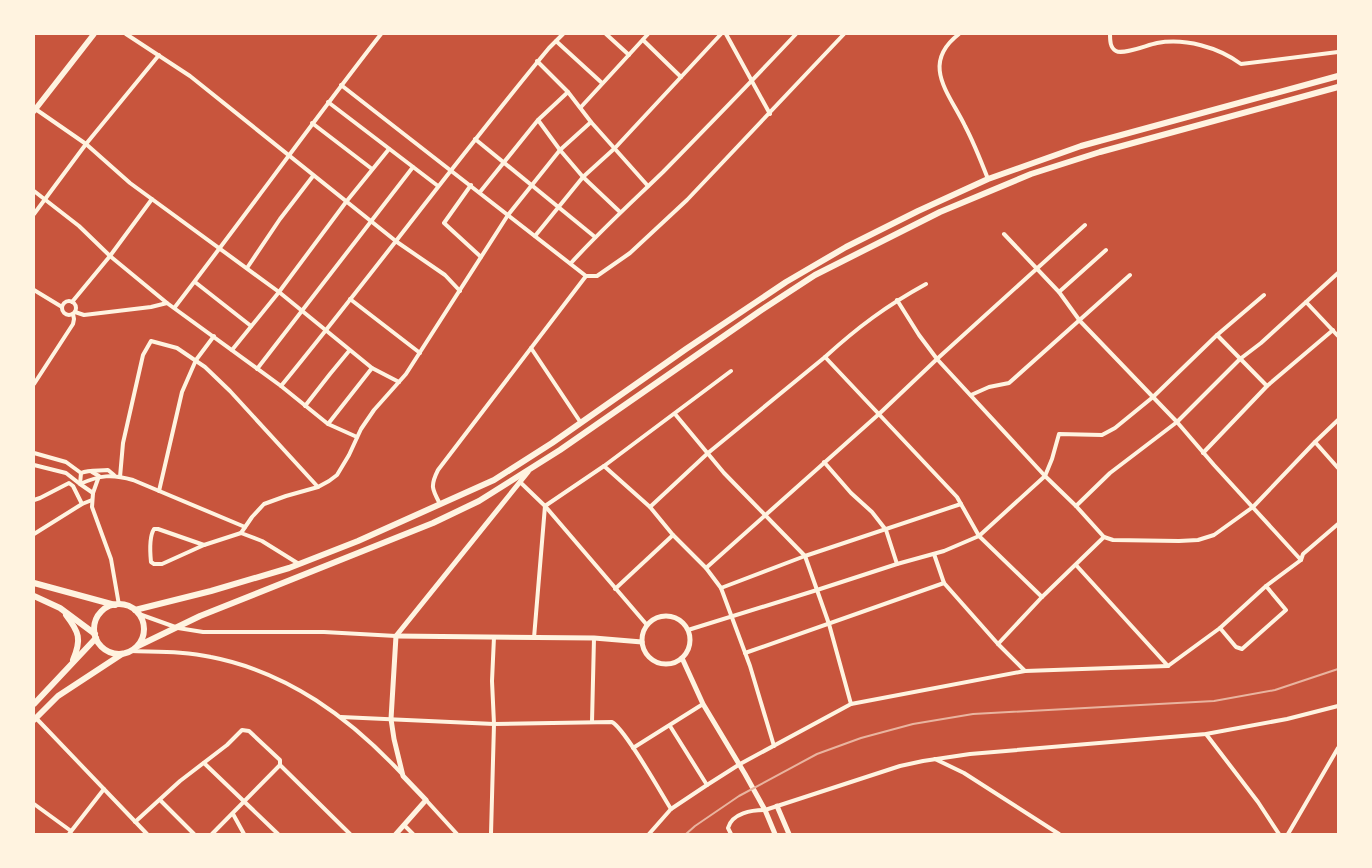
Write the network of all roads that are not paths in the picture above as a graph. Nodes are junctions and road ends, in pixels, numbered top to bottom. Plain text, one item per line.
1 (94, 34) edge
2 (126, 34) edge
3 (381, 34) edge
4 (563, 34) edge
5 (606, 34) edge
6 (648, 34) edge
7 (721, 34) edge
8 (726, 34) edge
9 (796, 34) edge
10 (844, 34) edge
11 (959, 34) edge
12 (1110, 34) edge
13 (643, 40) junction
14 (556, 41) junction
15 (1338, 52) edge
16 (159, 55) junction
17 (629, 55) junction
18 (538, 61) junction
19 (1338, 76) edge
20 (681, 77) junction
21 (752, 82) junction
22 (602, 83) junction
23 (341, 85) junction
24 (1338, 86) edge
25 (568, 92) junction
26 (328, 102) junction
27 (582, 107) junction
28 (34, 109) edge
29 (770, 114) junction
30 (538, 120) junction
31 (591, 122) junction
32 (312, 123) junction
33 (475, 139) junction
34 (86, 144) junction
35 (615, 148) junction
36 (389, 149) junction
37 (560, 150) junction
38 (288, 156) junction
39 (504, 163) junction
40 (413, 167) junction
41 (372, 169) junction
42 (450, 170) junction
43 (313, 176) junction
44 (583, 178) junction
45 (988, 179) junction
46 (471, 185) junction
47 (438, 186) junction
48 (532, 186) junction
49 (648, 186) junction
50 (34, 191) edge
51 (480, 192) junction
52 (44, 199) junction
53 (152, 200) junction
54 (346, 202) junction
55 (558, 207) junction
56 (620, 212) junction
57 (34, 214) edge
58 (508, 215) junction
59 (371, 222) junction
60 (1084, 225) dead end
61 (1004, 234) dead end
62 (535, 236) junction
63 (595, 237) junction
64 (397, 242) junction
65 (220, 248) junction
66 (1106, 250) dead end
67 (110, 256) junction
68 (481, 257) junction
69 (571, 263) junction
70 (246, 268) junction
71 (1037, 270) junction
72 (1338, 273) edge
73 (1130, 275) dead end
74 (586, 276) junction
75 (195, 282) junction
76 (926, 284) dead end
77 (34, 290) edge
78 (460, 291) junction
79 (279, 292) junction
80 (1059, 292) junction
81 (1264, 295) dead end
82 (350, 299) junction
83 (897, 300) junction
84 (72, 302) junction
85 (168, 302) junction
86 (1306, 302) junction
87 (62, 307) junction
88 (176, 307) junction
89 (302, 312) junction
90 (74, 313) junction
91 (1080, 320) junction
92 (251, 326) junction
93 (324, 330) junction
94 (1333, 330) junction
95 (1217, 335) junction
96 (214, 336) junction
97 (1338, 336) edge
98 (531, 348) junction
99 (232, 350) junction
100 (350, 351) junction
101 (420, 353) junction
102 (825, 357) junction
103 (937, 358) junction
104 (1240, 359) junction
105 (196, 360) junction
106 (372, 368) junction
107 (257, 369) junction
108 (731, 372) dead end
109 (399, 382) junction
110 (34, 384) edge
111 (281, 386) junction
112 (1267, 386) junction
113 (971, 396) junction
114 (1153, 397) junction
115 (305, 406) junction
116 (675, 414) junction
117 (879, 414) junction
118 (1338, 420) edge
119 (1177, 422) junction
120 (581, 423) junction
121 (328, 424) junction
122 (357, 438) junction
123 (1315, 442) junction
124 (34, 453) edge
125 (708, 453) junction
126 (1202, 453) junction
127 (824, 462) junction
128 (34, 465) edge
129 (604, 466) junction
130 (531, 468) junction
131 (1338, 468) edge
132 (92, 472) junction
133 (81, 473) junction
134 (114, 475) junction
135 (99, 476) junction
136 (120, 476) junction
137 (1045, 476) junction
138 (520, 482) junction
139 (80, 484) junction
140 (318, 487) junction
141 (159, 491) junction
142 (92, 493) junction
143 (34, 500) edge
144 (92, 500) junction
145 (82, 504) junction
146 (440, 504) junction
147 (961, 504) junction
148 (545, 506) junction
149 (1076, 506) junction
150 (650, 507) junction
151 (1253, 507) junction
152 (764, 515) junction
153 (1338, 524) edge
154 (245, 527) junction
155 (886, 530) junction
156 (241, 533) junction
157 (34, 534) edge
158 (673, 536) junction
159 (979, 536) junction
160 (1104, 537) junction
161 (204, 545) junction
162 (934, 554) junction
163 (805, 556) junction
164 (1301, 560) junction
165 (299, 564) junction
166 (897, 564) junction
167 (1076, 565) junction
168 (706, 568) junction
169 (34, 582) edge
170 (944, 583) junction
171 (1266, 586) junction
172 (615, 588) junction
173 (721, 588) junction
174 (817, 590) junction
175 (34, 596) edge
176 (1042, 597) junction
177 (117, 605) junction
178 (60, 608) junction
179 (137, 612) junction
180 (732, 616) junction
181 (829, 624) junction
182 (647, 625) junction
183 (178, 628) junction
184 (1220, 628) junction
185 (688, 630) junction
186 (96, 636) junction
187 (396, 636) junction
188 (494, 637) junction
189 (534, 638) junction
190 (594, 638) junction
191 (642, 642) junction
192 (998, 644) junction
193 (138, 646) junction
194 (130, 651) junction
195 (745, 653) junction
196 (122, 654) junction
197 (682, 658) junction
198 (71, 664) junction
199 (1168, 666) junction
200 (1025, 671) junction
201 (34, 704) edge
202 (703, 704) junction
203 (851, 704) junction
204 (1338, 706) edge
205 (341, 717) junction
206 (34, 718) edge
207 (391, 719) junction
208 (592, 722) junction
209 (494, 724) junction
210 (670, 726) junction
211 (1206, 734) junction
212 (774, 746) junction
213 (633, 748) junction
214 (1338, 748) edge
215 (935, 759) junction
216 (204, 763) junction
217 (740, 764) junction
218 (280, 765) junction
219 (403, 776) junction
220 (707, 785) junction
221 (104, 789) junction
222 (160, 800) junction
223 (244, 800) junction
224 (426, 800) junction
225 (34, 804) edge
226 (778, 806) junction
227 (671, 809) junction
228 (765, 810) junction
229 (233, 814) junction
230 (135, 822) junction
231 (404, 825) junction
232 (70, 833) edge
233 (147, 834) edge
234 (194, 834) edge
235 (212, 834) edge
236 (244, 834) edge
237 (278, 834) edge
238 (350, 834) edge
239 (396, 834) edge
240 (413, 834) edge
241 (457, 834) edge
242 (491, 834) edge
243 (649, 834) edge
244 (731, 834) edge
245 (775, 834) edge
246 (789, 834) edge
247 (1059, 834) edge
248 (1279, 834) edge
249 (1288, 834) edge

1 - 28 main road
2 - 16 street
3 - 23 street
4 - 14 street
5 - 17 street
6 - 13 street
7 - 20 street
8 - 21 street
9 - 21 street
10 - 29 street
11 - 45 street
12 - 15 street
13 - 17 street
13 - 20 street
14 - 18 street
14 - 22 street
16 - 34 street
16 - 38 street
17 - 22 street
18 - 25 street
18 - 33 street
19 - 45 main road
20 - 35 street
21 - 29 street
21 - 49 street
22 - 27 street
23 - 26 street
23 - 42 street
24 - 130 main road
25 - 27 street
25 - 30 street
26 - 32 street
26 - 36 street
27 - 31 street
28 - 34 street
29 - 74 street
30 - 37 street
30 - 39 street
31 - 35 street
31 - 37 street
32 - 38 street
32 - 41 street
33 - 39 street
33 - 42 street
34 - 52 street
34 - 53 street
35 - 44 street
35 - 49 street
36 - 40 street
36 - 41 street
37 - 44 street
37 - 48 street
38 - 43 street
38 - 65 street
39 - 48 street
39 - 51 street
40 - 47 street
40 - 59 street
41 - 54 street
42 - 46 street
42 - 47 street
43 - 54 street
43 - 70 street
44 - 55 street
44 - 56 street
45 - 120 main road
46 - 51 street
46 - 68 street
47 - 64 street
48 - 55 street
48 - 58 street
49 - 56 street
50 - 52 street
51 - 58 street
52 - 57 street
52 - 67 street
53 - 65 street
53 - 67 street
54 - 59 street
54 - 79 street
55 - 62 street
55 - 63 street
56 - 63 street
58 - 62 street
58 - 68 street
59 - 64 street
59 - 89 street
60 - 71 street
61 - 71 street
62 - 69 street
63 - 69 street
64 - 78 street
64 - 82 street
65 - 70 street
65 - 75 street
66 - 80 street
67 - 84 street
67 - 85 street
68 - 78 street
69 - 74 street
70 - 79 street
71 - 80 street
71 - 103 street
72 - 86 street
73 - 91 street
74 - 98 street
75 - 88 street
75 - 92 street
76 - 83 street
77 - 87 street
78 - 101 street
79 - 89 street
79 - 92 street
80 - 91 street
81 - 95 street
82 - 93 street
82 - 101 street
83 - 102 street
83 - 103 street
84 - 87 street
84 - 90 street
85 - 88 street
85 - 90 street
86 - 94 street
86 - 104 street
87 - 90 street
88 - 96 street
89 - 93 street
89 - 107 street
90 - 110 street
91 - 113 street
91 - 114 street
92 - 99 street
93 - 100 street
93 - 111 street
94 - 97 street
94 - 112 street
95 - 104 street
95 - 114 street
96 - 99 street
96 - 105 street
98 - 120 street
98 - 146 street
99 - 107 street
100 - 106 street
100 - 115 street
101 - 109 street
102 - 117 street
102 - 125 street
103 - 113 street
103 - 117 street
104 - 112 street
104 - 119 street
105 - 136 street
105 - 140 street
105 - 141 street
106 - 109 street
106 - 121 street
107 - 111 street
108 - 116 street
109 - 122 street
111 - 115 street
112 - 126 street
113 - 137 street
114 - 119 street
114 - 137 street
115 - 121 street
116 - 125 street
116 - 129 street
117 - 127 street
117 - 147 street
118 - 123 street
119 - 126 street
119 - 149 street
120 - 146 main road
121 - 122 street
122 - 140 street
123 - 131 street
123 - 151 street
124 - 133 street
125 - 150 street
125 - 152 street
126 - 151 street
127 - 152 street
127 - 155 street
128 - 139 street
129 - 148 street
129 - 150 street
130 - 138 street
130 - 183 main road
132 - 133 street
132 - 134 street
132 - 135 street
133 - 139 street
134 - 135 street
134 - 136 street
135 - 139 street
135 - 142 street
136 - 141 street
137 - 149 street
137 - 159 street
138 - 148 street
138 - 187 street
139 - 142 street
140 - 154 street
141 - 154 street
142 - 144 street
143 - 145 street
144 - 145 street
144 - 177 street
145 - 157 street
146 - 165 main road
147 - 155 street
147 - 159 street
148 - 172 street
148 - 189 street
149 - 160 street
150 - 158 street
151 - 160 street
151 - 164 street
152 - 163 street
152 - 168 street
153 - 164 street
154 - 156 street
155 - 163 street
155 - 166 street
156 - 161 street
156 - 165 street
158 - 168 street
158 - 172 street
159 - 162 street
159 - 176 street
160 - 167 street
161 - 161 street
162 - 166 street
162 - 170 street
163 - 173 street
163 - 174 street
164 - 171 street
165 - 179 main road
166 - 174 street
167 - 176 street
167 - 199 street
168 - 173 street
169 - 177 main road
170 - 181 street
170 - 192 street
171 - 184 street
171 - 184 street
172 - 182 street
173 - 180 street
174 - 180 street
174 - 181 street
175 - 178 main road
176 - 192 street
177 - 179 main road
177 - 186 main road
178 - 186 main road
178 - 198 main road
179 - 183 street
179 - 193 main road
180 - 185 street
180 - 195 street
181 - 195 street
181 - 203 street
182 - 185 street
182 - 191 street
183 - 187 street
183 - 193 main road
184 - 199 street
185 - 197 street
186 - 196 main road
186 - 198 main road
187 - 188 street
187 - 207 street
188 - 189 street
188 - 209 street
189 - 190 street
190 - 191 street
190 - 208 street
191 - 197 street
192 - 200 street
193 - 194 main road
194 - 196 main road
194 - 205 street
195 - 212 street
196 - 206 main road
197 - 202 street
198 - 201 main road
199 - 200 street
200 - 203 street
202 - 210 street
202 - 217 street
203 - 212 street
204 - 211 street
205 - 207 street
205 - 219 street
206 - 221 street
207 - 209 street
207 - 219 street
208 - 209 street
208 - 213 street
209 - 242 street
210 - 213 street
210 - 220 street
211 - 215 street
211 - 248 street
212 - 217 street
213 - 227 street
214 - 249 street
215 - 226 street
215 - 247 street
216 - 218 street
216 - 222 street
216 - 223 street
217 - 220 street
217 - 228 street
218 - 223 street
218 - 238 street
219 - 224 street
220 - 227 street
221 - 230 street
221 - 232 street
222 - 230 street
222 - 234 street
223 - 229 street
223 - 237 street
224 - 231 street
224 - 241 street
225 - 232 street
226 - 228 street
226 - 246 street
227 - 243 street
228 - 244 street
228 - 245 street
229 - 235 street
229 - 236 street
230 - 233 street
231 - 239 street
231 - 240 street

